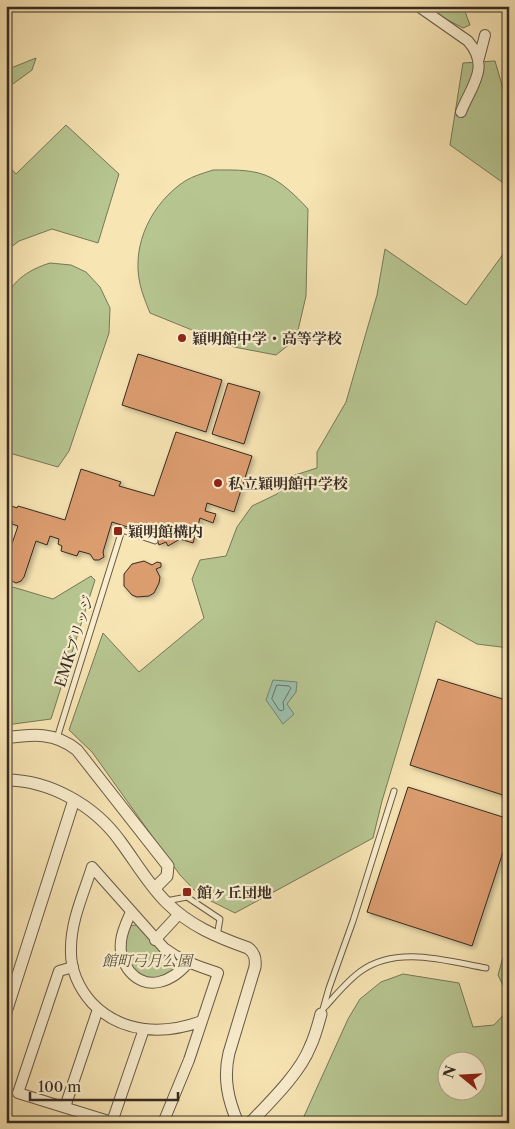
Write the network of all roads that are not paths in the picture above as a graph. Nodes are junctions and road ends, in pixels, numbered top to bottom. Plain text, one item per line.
1 (418, 6) edge
2 (485, 36) dead end
3 (479, 58) junction
4 (461, 112) dead end
5 (155, 540) dead end
6 (58, 733) junction
7 (6, 738) edge
8 (6, 780) edge
9 (394, 791) dead end
10 (74, 800) junction
11 (155, 888) junction
12 (165, 901) junction
13 (131, 912) junction
14 (179, 914) junction
15 (217, 937) junction
16 (155, 940) junction
17 (188, 963) junction
18 (73, 966) junction
19 (486, 968) dead end
20 (98, 1009) junction
21 (6, 1012) edge
22 (322, 1012) junction
23 (202, 1020) junction
24 (144, 1029) junction
25 (64, 1108) junction
26 (114, 1123) edge
27 (162, 1123) edge
28 (238, 1123) edge
29 (250, 1123) edge

1 - 3 street
2 - 3 street
3 - 4 street
5 - 6 lane, EMKブリッジ
6 - 7 street
6 - 11 street
8 - 10 street
9 - 22 lane
10 - 11 street
10 - 21 street
11 - 12 street
12 - 14 street
12 - 15 lane
13 - 16 street
13 - 17 street
13 - 18 street
14 - 15 street
14 - 16 street
15 - 28 street
16 - 17 street
17 - 23 street
18 - 20 street
18 - 25 street
19 - 22 lane
20 - 24 street
20 - 25 street
22 - 29 street
23 - 24 street
23 - 27 street
24 - 26 street
25 - 26 street

